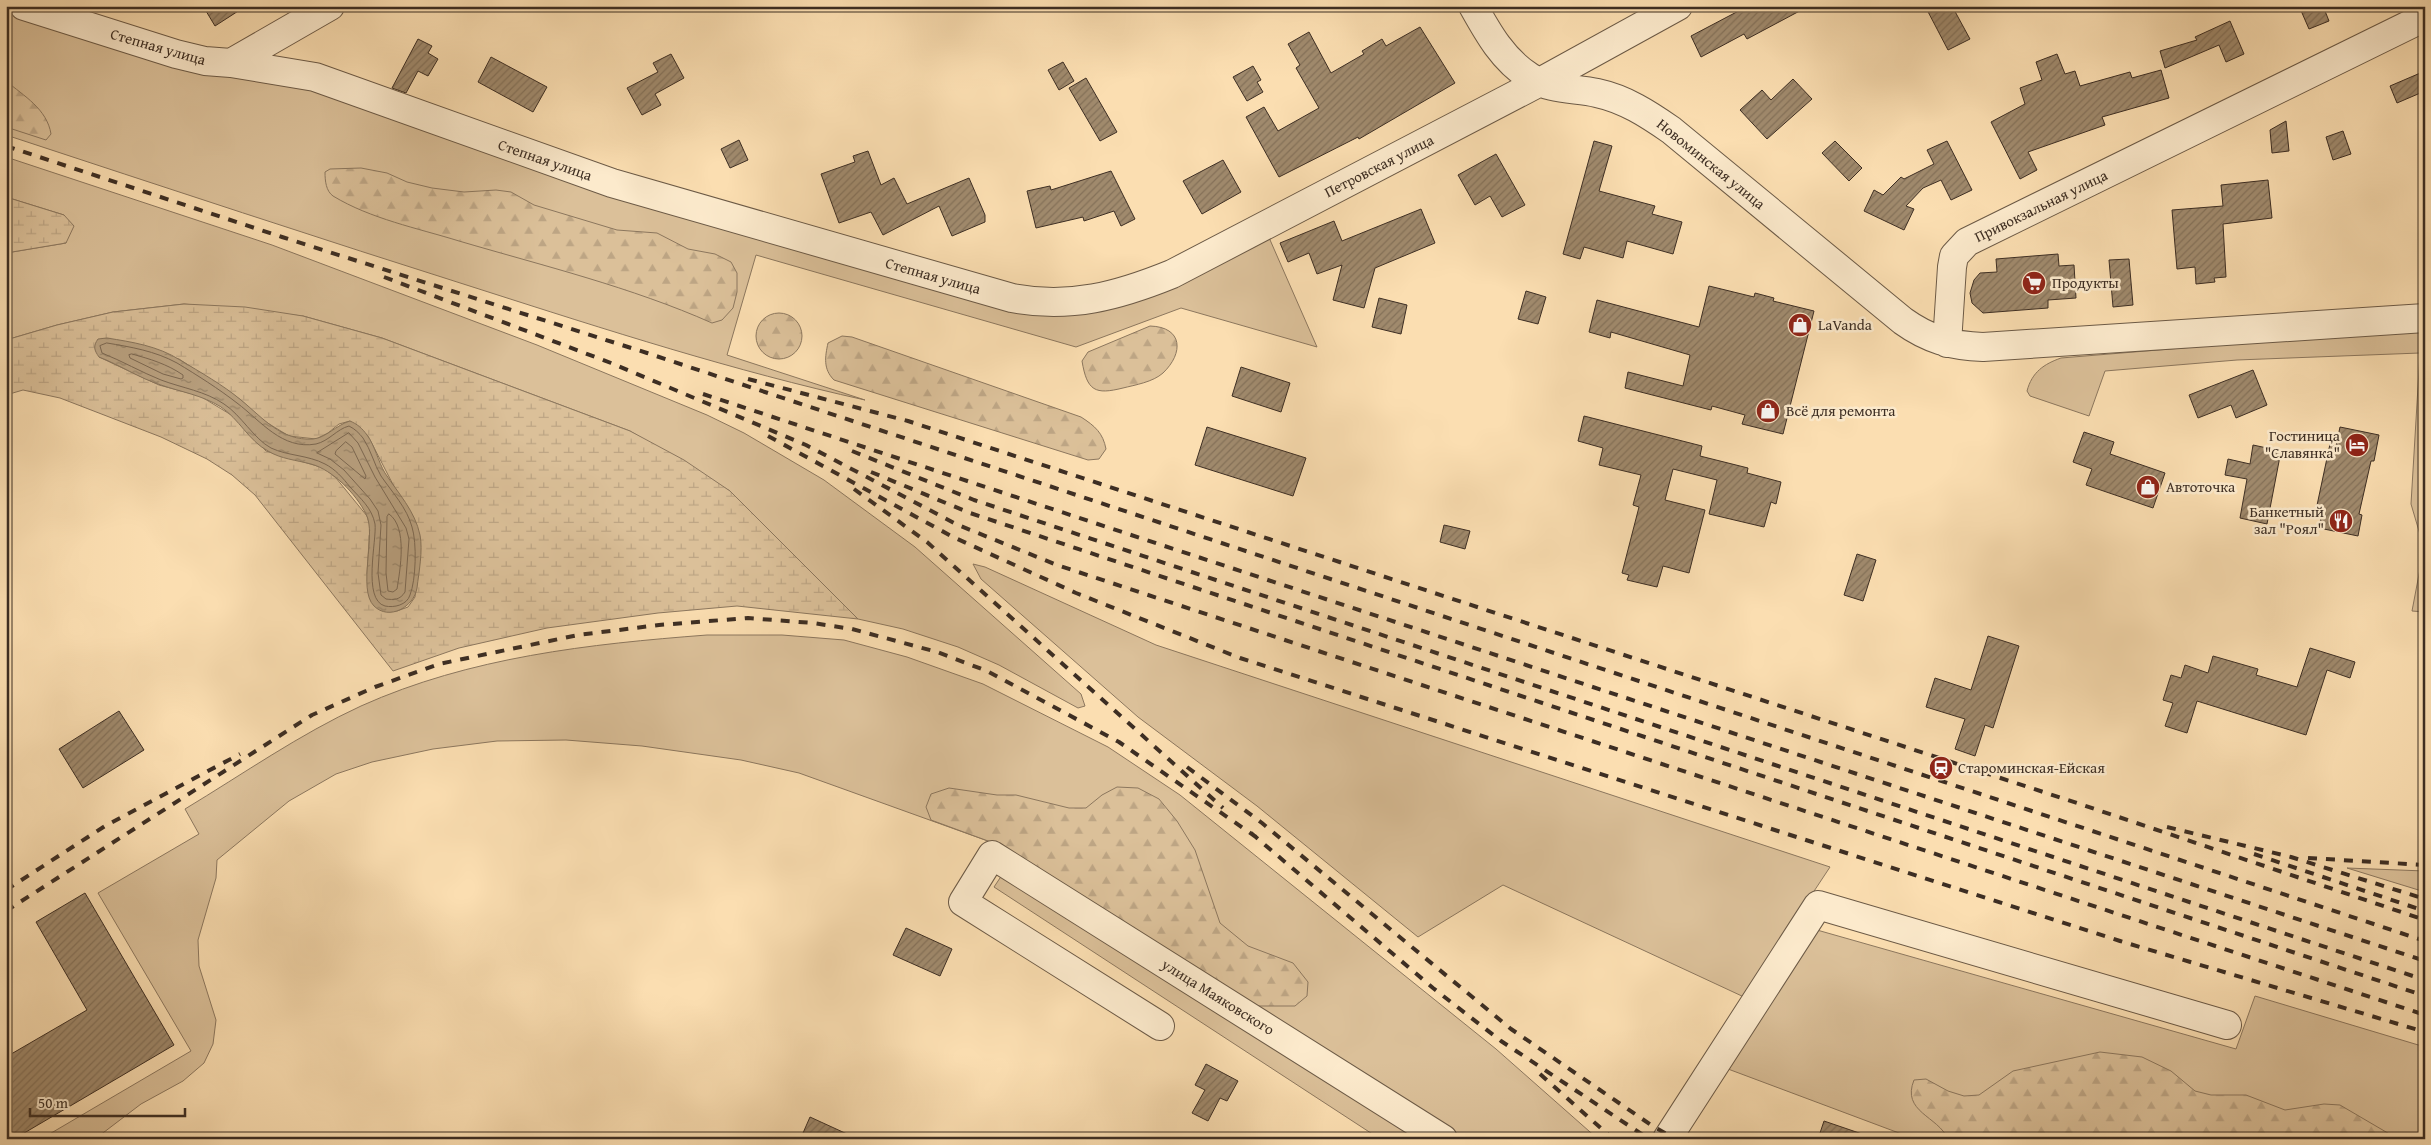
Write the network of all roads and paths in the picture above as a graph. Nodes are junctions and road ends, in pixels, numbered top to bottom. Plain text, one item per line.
1 (24, 6) edge
2 (330, 6) edge
3 (1473, 6) edge
4 (1678, 6) edge
5 (2425, 17) edge
6 (230, 63) junction
7 (1540, 82) junction
8 (1070, 303) joint
9 (2425, 318) edge
10 (1947, 343) junction
11 (2227, 1024) dead end
12 (1160, 1026) dead end
13 (1443, 1139) edge
14 (1667, 1139) edge

1 - 6 street, Степная улица
2 - 6 street
3 - 7 street, Новоминская улица
4 - 7 street, Петровская улица
5 - 10 street, Привокзальная улица
6 - 8 street, Степная улица
7 - 8 street, Петровская улица
7 - 10 street, Новоминская улица
9 - 10 street
11 - 14 street
12 - 13 street, улица Маяковского

